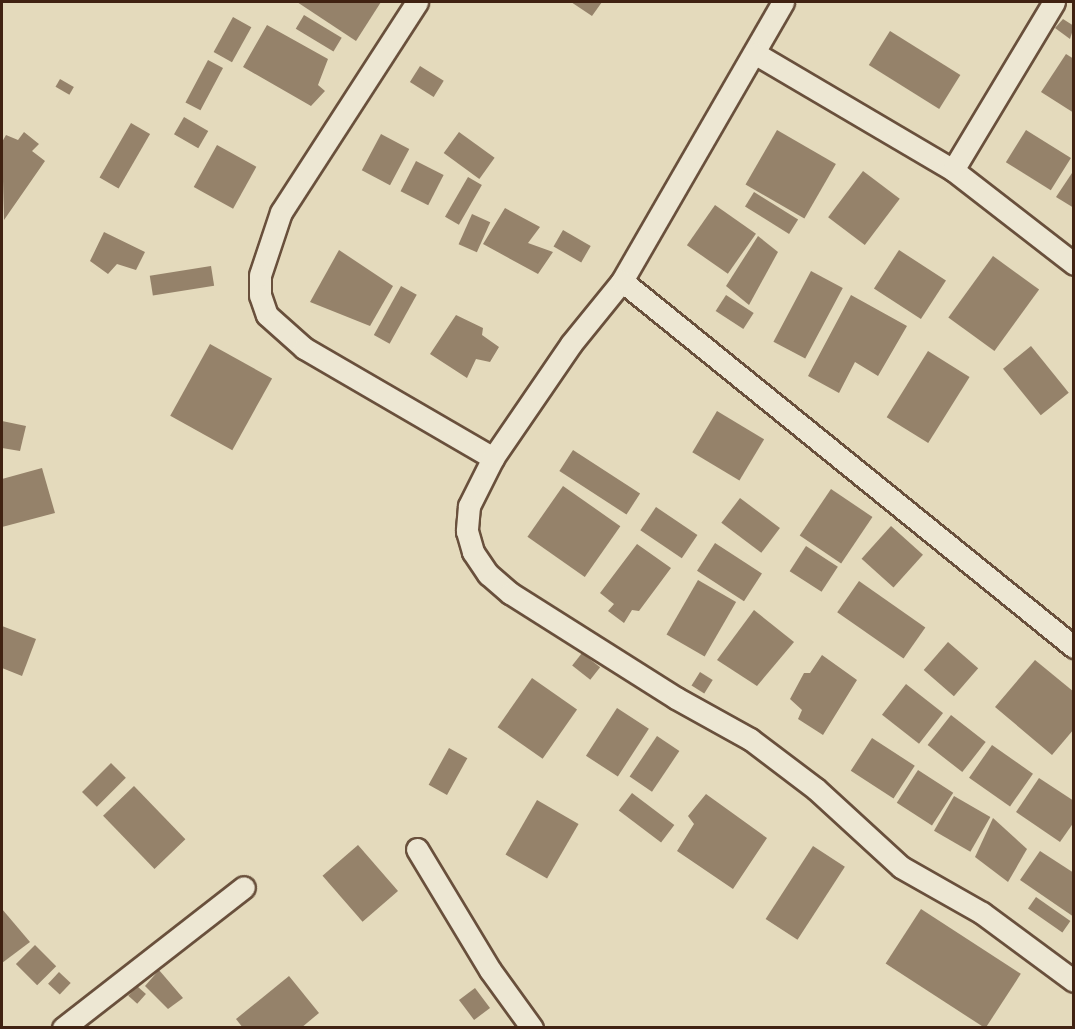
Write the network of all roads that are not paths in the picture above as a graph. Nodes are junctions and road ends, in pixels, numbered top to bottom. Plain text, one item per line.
1 (417, 2) edge
2 (783, 2) edge
3 (1054, 2) edge
4 (756, 54) junction
5 (953, 170) junction
6 (1074, 264) edge
7 (622, 281) junction
8 (493, 458) junction
9 (1074, 647) edge
10 (417, 849) dead end
11 (244, 887) dead end
12 (1074, 981) edge
13 (63, 1028) edge
14 (532, 1028) edge

1 - 8 street
2 - 4 street
3 - 5 street
4 - 5 street
4 - 7 street
5 - 6 street
7 - 8 street
7 - 9 street
8 - 12 street
10 - 14 street
11 - 13 street

